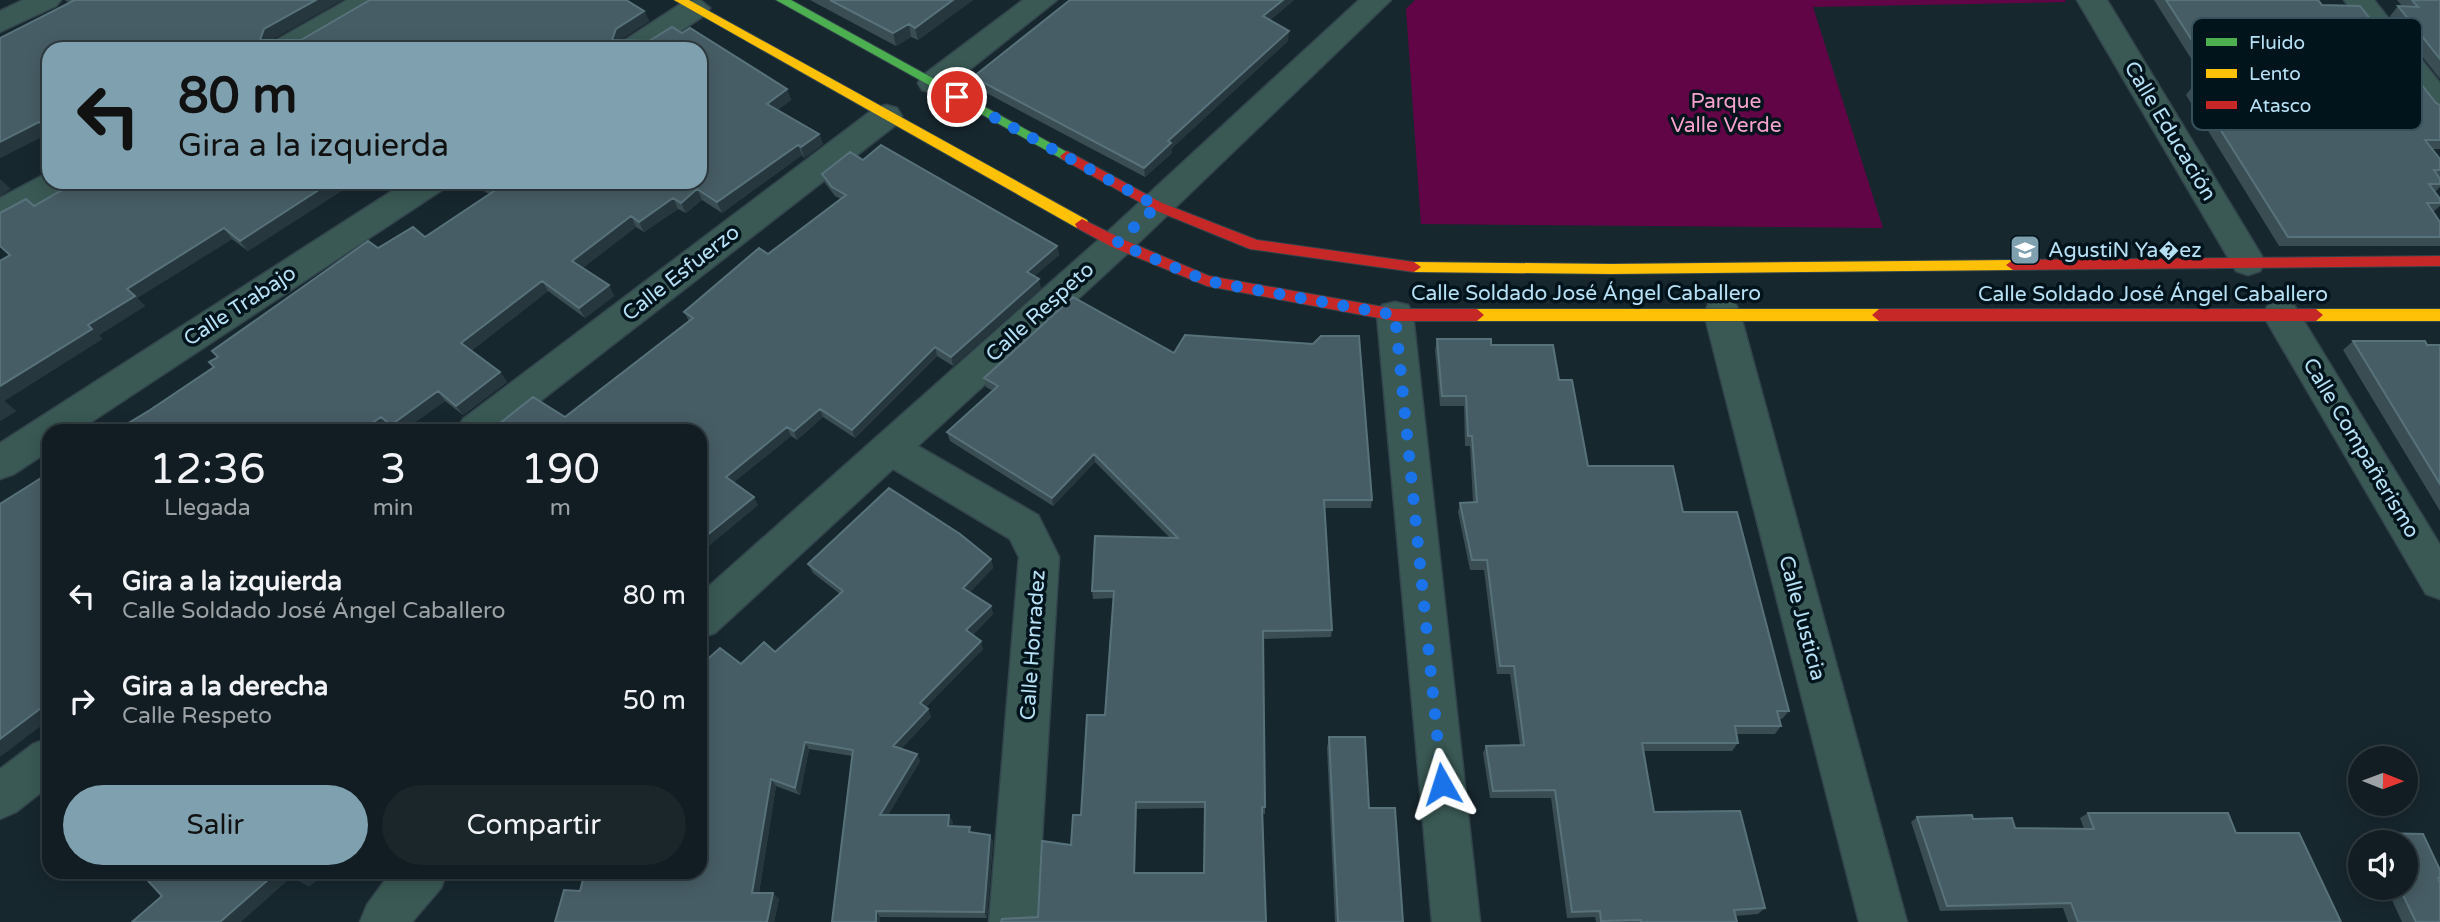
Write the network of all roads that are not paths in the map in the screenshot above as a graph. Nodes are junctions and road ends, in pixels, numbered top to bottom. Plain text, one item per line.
1 (46, 0) edge
2 (369, 0) edge
3 (782, 0) edge
4 (1042, 0) edge
5 (1376, 0) edge
6 (2092, 0) edge
7 (2359, 0) edge
8 (688, 4) edge
9 (2373, 18) edge
10 (0, 23) edge
11 (296, 42) edge
12 (642, 42) edge
13 (2422, 81) edge
14 (933, 83) junction
15 (2440, 104) edge
16 (886, 116) junction
17 (42, 189) edge
18 (419, 189) edge
19 (1157, 206) junction
20 (0, 213) edge
21 (1117, 243) junction
22 (2440, 261) edge
23 (2248, 262) junction
24 (1722, 313) junction
25 (2440, 314) edge
26 (1395, 315) junction
27 (2281, 315) junction
28 (61, 424) edge
29 (484, 424) edge
30 (42, 436) edge
31 (889, 448) junction
32 (0, 463) edge
33 (2440, 581) edge
34 (707, 614) edge
35 (42, 764) edge
36 (0, 797) edge
37 (416, 879) edge
38 (384, 922) edge
39 (1013, 922) edge
40 (1456, 922) edge
41 (1883, 922) edge

1 - 10 street
2 - 11 street
3 - 14 street, Calle Soldado José Ángel Caballero
4 - 14 street
5 - 19 street, Calle Respeto
6 - 23 street, Calle Educación
7 - 9 street
8 - 12 street
8 - 16 street, Calle Soldado José Ángel Caballero
13 - 15 street
14 - 19 street, Calle Soldado José Ángel Caballero
16 - 21 street, Calle Soldado José Ángel Caballero
16 - 29 street, Calle Esfuerzo
17 - 20 street
18 - 28 street, Calle Trabajo
19 - 21 street, Calle Respeto
19 - 23 street, Calle Soldado José Ángel Caballero
21 - 26 street, Calle Soldado José Ángel Caballero
21 - 31 street, Calle Respeto
22 - 23 street, Calle Soldado José Ángel Caballero
24 - 26 street, Calle Soldado José Ángel Caballero
24 - 27 street, Calle Soldado José Ángel Caballero
24 - 41 street, Calle Justicia
25 - 27 street, Calle Soldado José Ángel Caballero
26 - 40 street
27 - 33 street, Calle Compañerismo
30 - 32 street, Calle Trabajo
31 - 34 street, Calle Respeto
31 - 39 street, Calle Honradez
35 - 36 street
37 - 38 street

